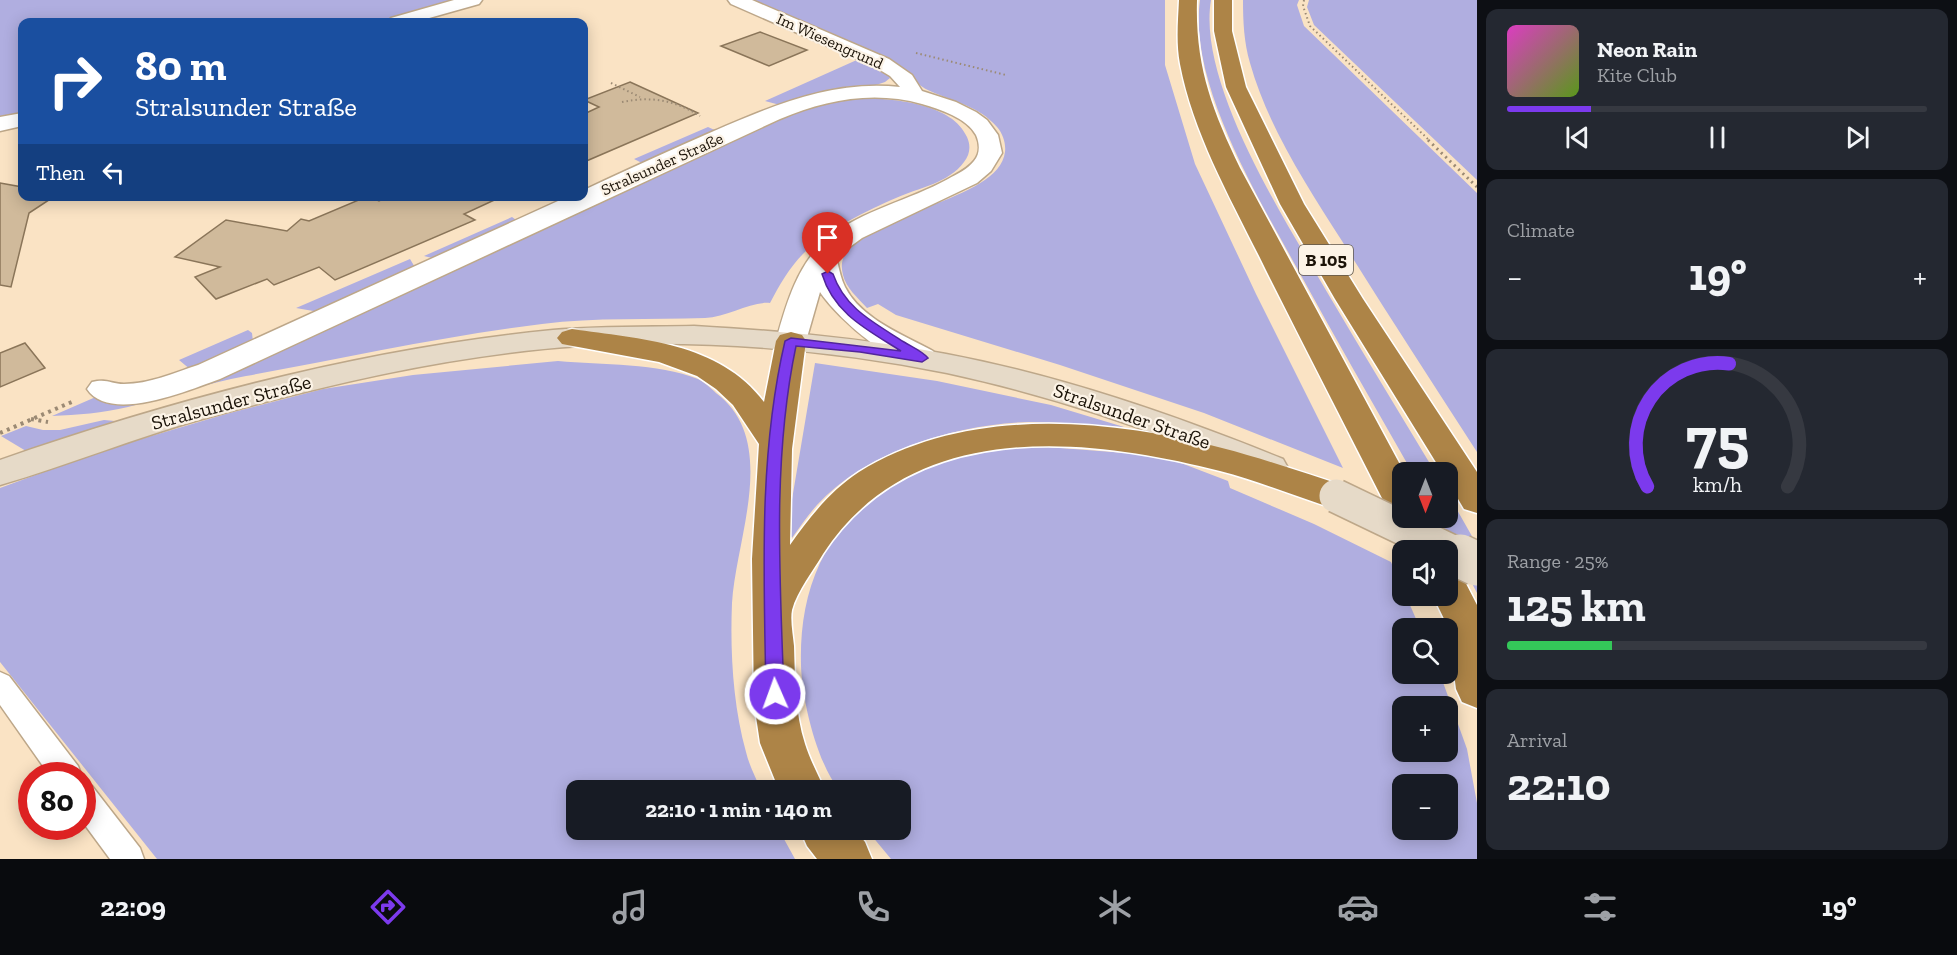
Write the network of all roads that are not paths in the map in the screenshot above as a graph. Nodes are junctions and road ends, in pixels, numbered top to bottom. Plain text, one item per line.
1 (473, 0) edge
2 (737, 0) edge
3 (1188, 0) edge
4 (1223, 0) edge
5 (411, 18) edge
6 (912, 94) junction
7 (18, 121) edge
8 (0, 124) edge
9 (588, 197) edge
10 (580, 201) edge
11 (823, 260) junction
12 (572, 338) junction
13 (791, 341) junction
14 (922, 358) junction
15 (104, 389) dead end
16 (776, 444) junction
17 (1217, 452) junction
18 (0, 473) edge
19 (1392, 483) edge
20 (1336, 496) joint
21 (1477, 500) edge
22 (1477, 564) edge
23 (1458, 606) edge
24 (772, 611) junction
25 (1473, 636) edge
26 (0, 684) edge
27 (1477, 689) edge
28 (58, 762) edge
29 (797, 780) edge
30 (96, 815) edge
31 (833, 840) edge
32 (129, 859) edge
33 (848, 859) edge

1 - 5 street
2 - 6 street, Im Wiesengrund
3 - 19 highway, B 105
4 - 21 highway, B 105
6 - 9 street, Stralsunder Straße
6 - 11 street, Stralsunder Straße
7 - 8 street
10 - 15 street, Stralsunder Straße
11 - 13 street, Stralsunder Straße
11 - 14 street, Stralsunder Straße
12 - 13 street, Stralsunder Straße
12 - 16 highway
12 - 18 street, Stralsunder Straße
13 - 14 street, Stralsunder Straße
13 - 16 highway
14 - 17 street, Stralsunder Straße
16 - 24 highway
17 - 20 highway
17 - 24 highway
20 - 22 street, bridge
23 - 25 highway
24 - 29 highway
25 - 27 highway
26 - 28 lane
30 - 32 lane
31 - 33 highway

